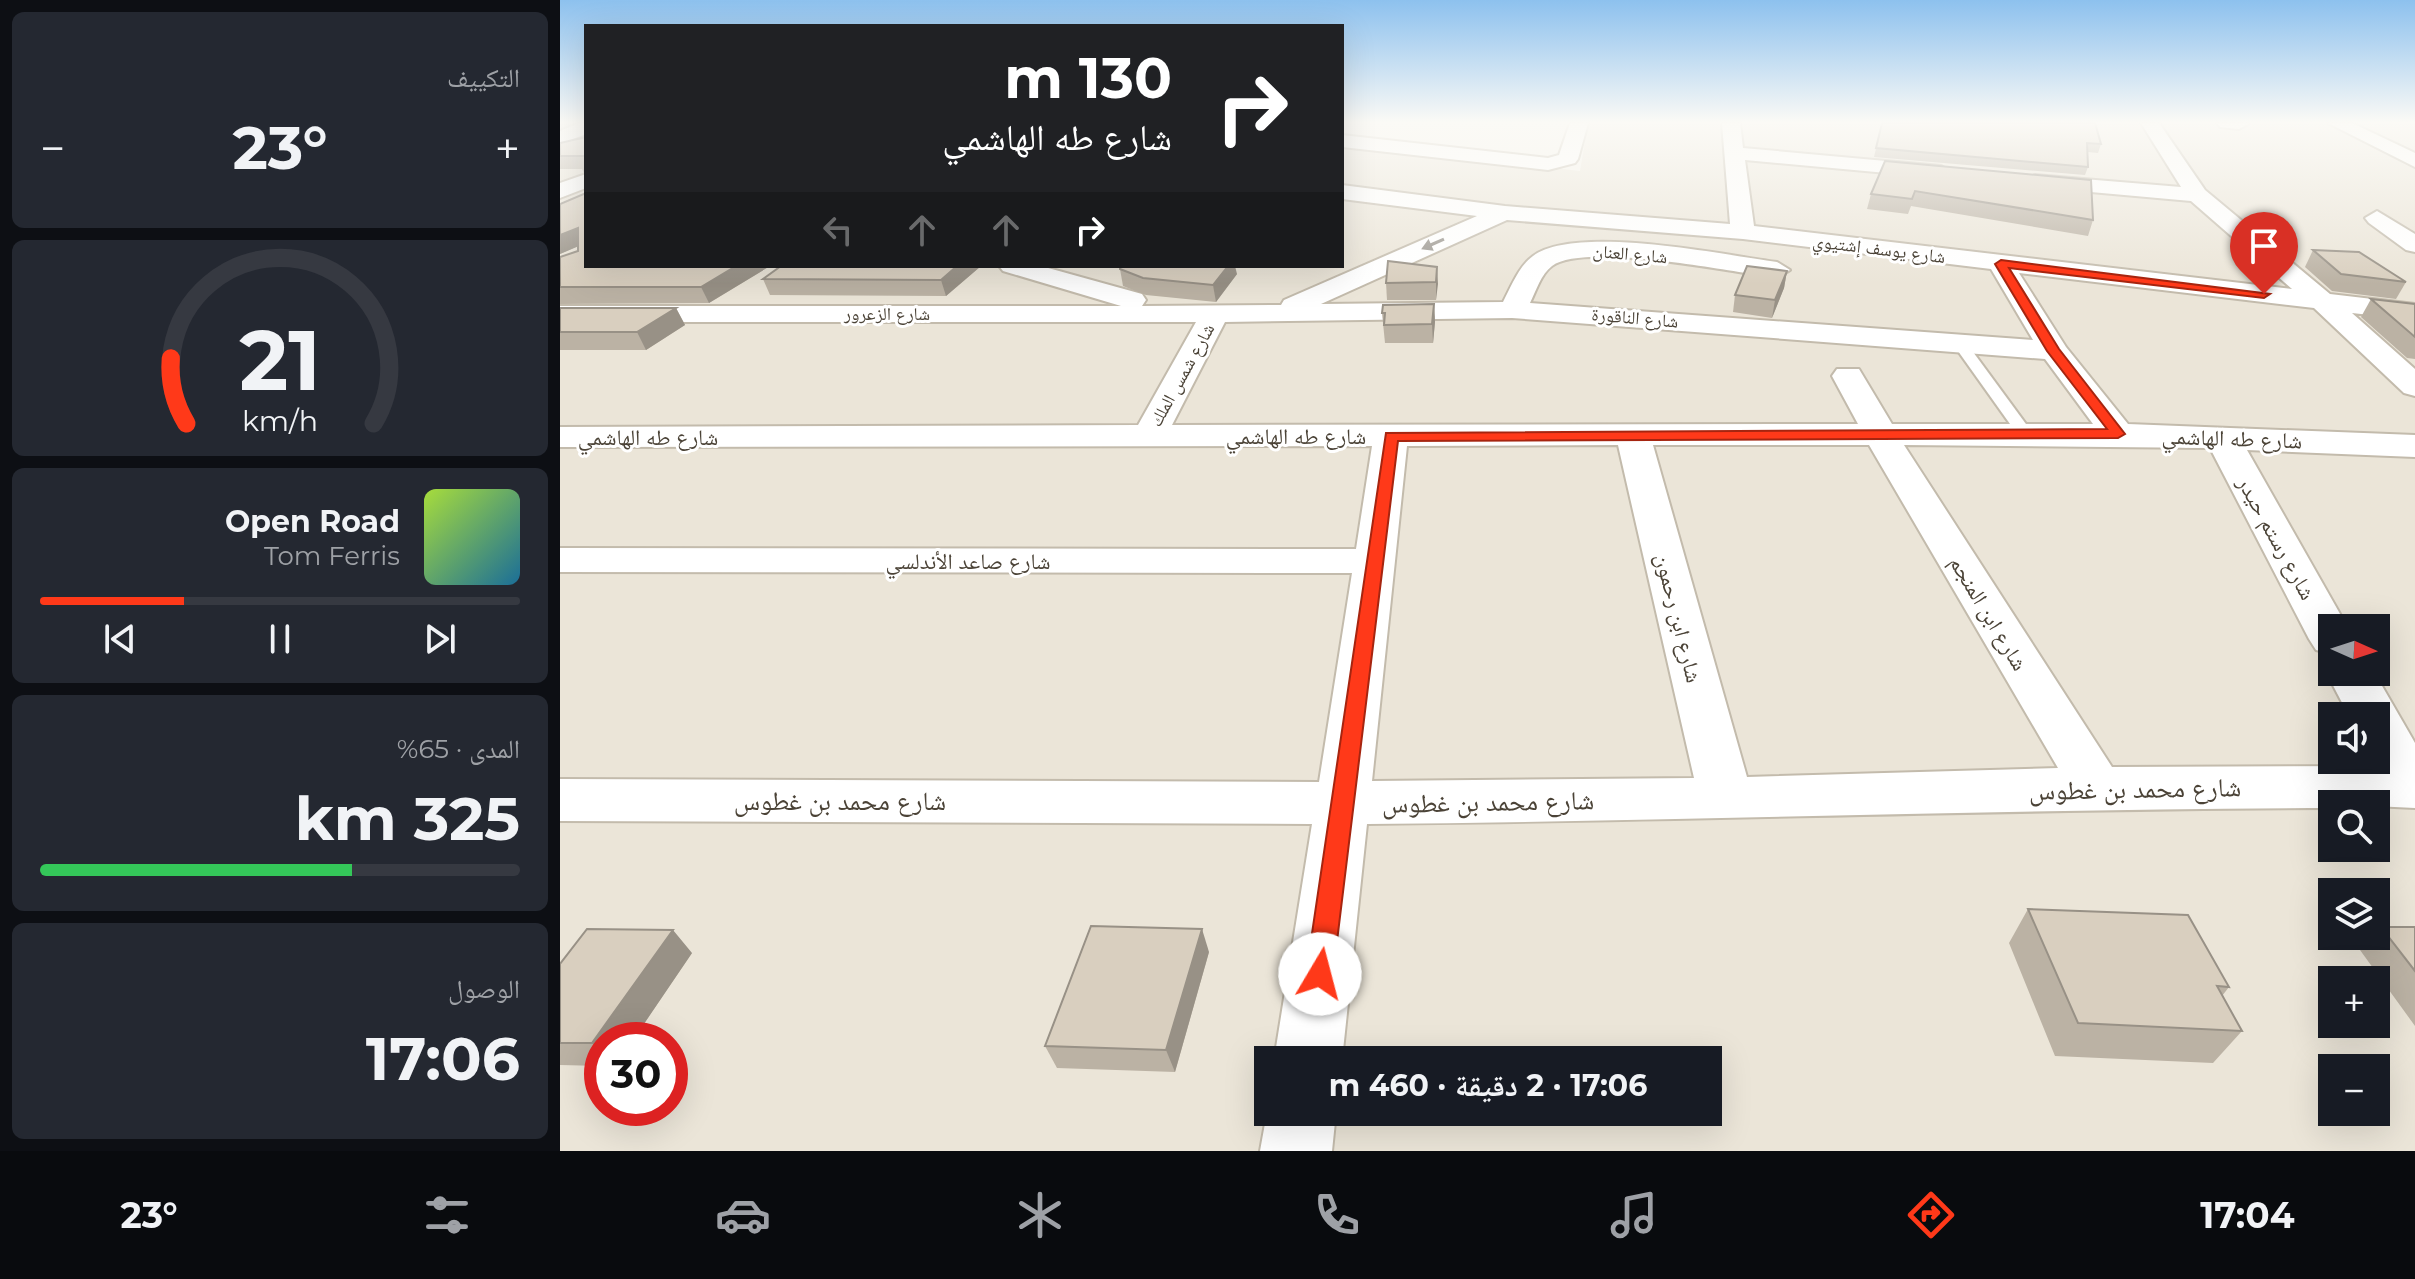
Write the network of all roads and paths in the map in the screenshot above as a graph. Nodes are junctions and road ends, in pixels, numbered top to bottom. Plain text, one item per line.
1 (1738, 177) edge
2 (2185, 177) edge
3 (2006, 178) edge
4 (584, 181) edge
5 (560, 191) edge
6 (1344, 192) edge
7 (2197, 195) junction
8 (1505, 213) junction
9 (2415, 216) edge
10 (1743, 232) junction
11 (2415, 245) edge
12 (2001, 264) junction
13 (1029, 268) edge
14 (1777, 270) edge
15 (754, 290) dead end
16 (2322, 301) junction
17 (1512, 310) junction
18 (2415, 312) edge
19 (560, 314) edge
20 (716, 314) junction
21 (1179, 314) junction
22 (1215, 314) junction
23 (1276, 314) junction
24 (1960, 344) junction
25 (2054, 351) junction
26 (1848, 376) dead end
27 (2415, 386) edge
28 (2118, 434) junction
29 (2026, 435) junction
30 (1149, 436) junction
31 (1633, 436) junction
32 (560, 437) edge
33 (1391, 437) junction
34 (1882, 437) junction
35 (2222, 437) junction
36 (2415, 446) edge
37 (560, 560) edge
38 (1376, 561) junction
39 (2318, 614) edge
40 (2390, 745) edge
41 (2414, 787) edge
42 (2097, 788) junction
43 (1726, 799) junction
44 (560, 800) edge
45 (1343, 803) junction
46 (1310, 1046) edge
47 (1299, 1126) edge
48 (1296, 1151) edge

1 - 10 street
2 - 7 street
3 - 7 street
4 - 5 street
6 - 8 street, شارع يوسف إشتيوي
7 - 16 street
8 - 10 street, شارع يوسف إشتيوي
8 -> 23 street
9 - 11 street
10 - 12 street, شارع يوسف إشتيوي
12 - 16 street, شارع يوسف إشتيوي
12 - 25 street
13 - 21 street, شارع شمس الملك
14 - 17 street, شارع العنان
15 - 20 street
16 - 18 street, شارع يوسف إشتيوي
16 - 27 street
17 - 23 street, شارع الناقورة
17 - 24 street, شارع الناقورة
19 - 20 street, شارع الزعرور
20 - 21 street, شارع الزعرور
21 - 22 street, شارع الزعرور
22 - 23 street, شارع الناقورة
22 - 30 street, شارع شمس الملك
24 - 25 street, شارع الناقورة
24 - 29 lane
25 - 28 street
26 - 34 street, شارع ابن المنجم
28 - 29 street, شارع طه الهاشمي
28 - 35 street, شارع طه الهاشمي
29 - 34 street, شارع طه الهاشمي
30 - 32 street, شارع طه الهاشمي
30 - 33 street, شارع طه الهاشمي
31 - 33 street, شارع طه الهاشمي
31 - 34 street, شارع طه الهاشمي
31 - 43 street, شارع ابن رحمون
33 - 38 street
34 - 42 street, شارع ابن المنجم
35 - 36 street, شارع طه الهاشمي
35 - 39 street, شارع رستم حيدر
37 - 38 street, شارع صاعد الأندلسي
38 - 45 street
40 - 41 street
41 - 42 street, شارع محمد بن غطوس
42 - 43 street, شارع محمد بن غطوس
43 - 45 street, شارع محمد بن غطوس
44 - 45 street, شارع محمد بن غطوس
45 - 46 street
47 - 48 street

